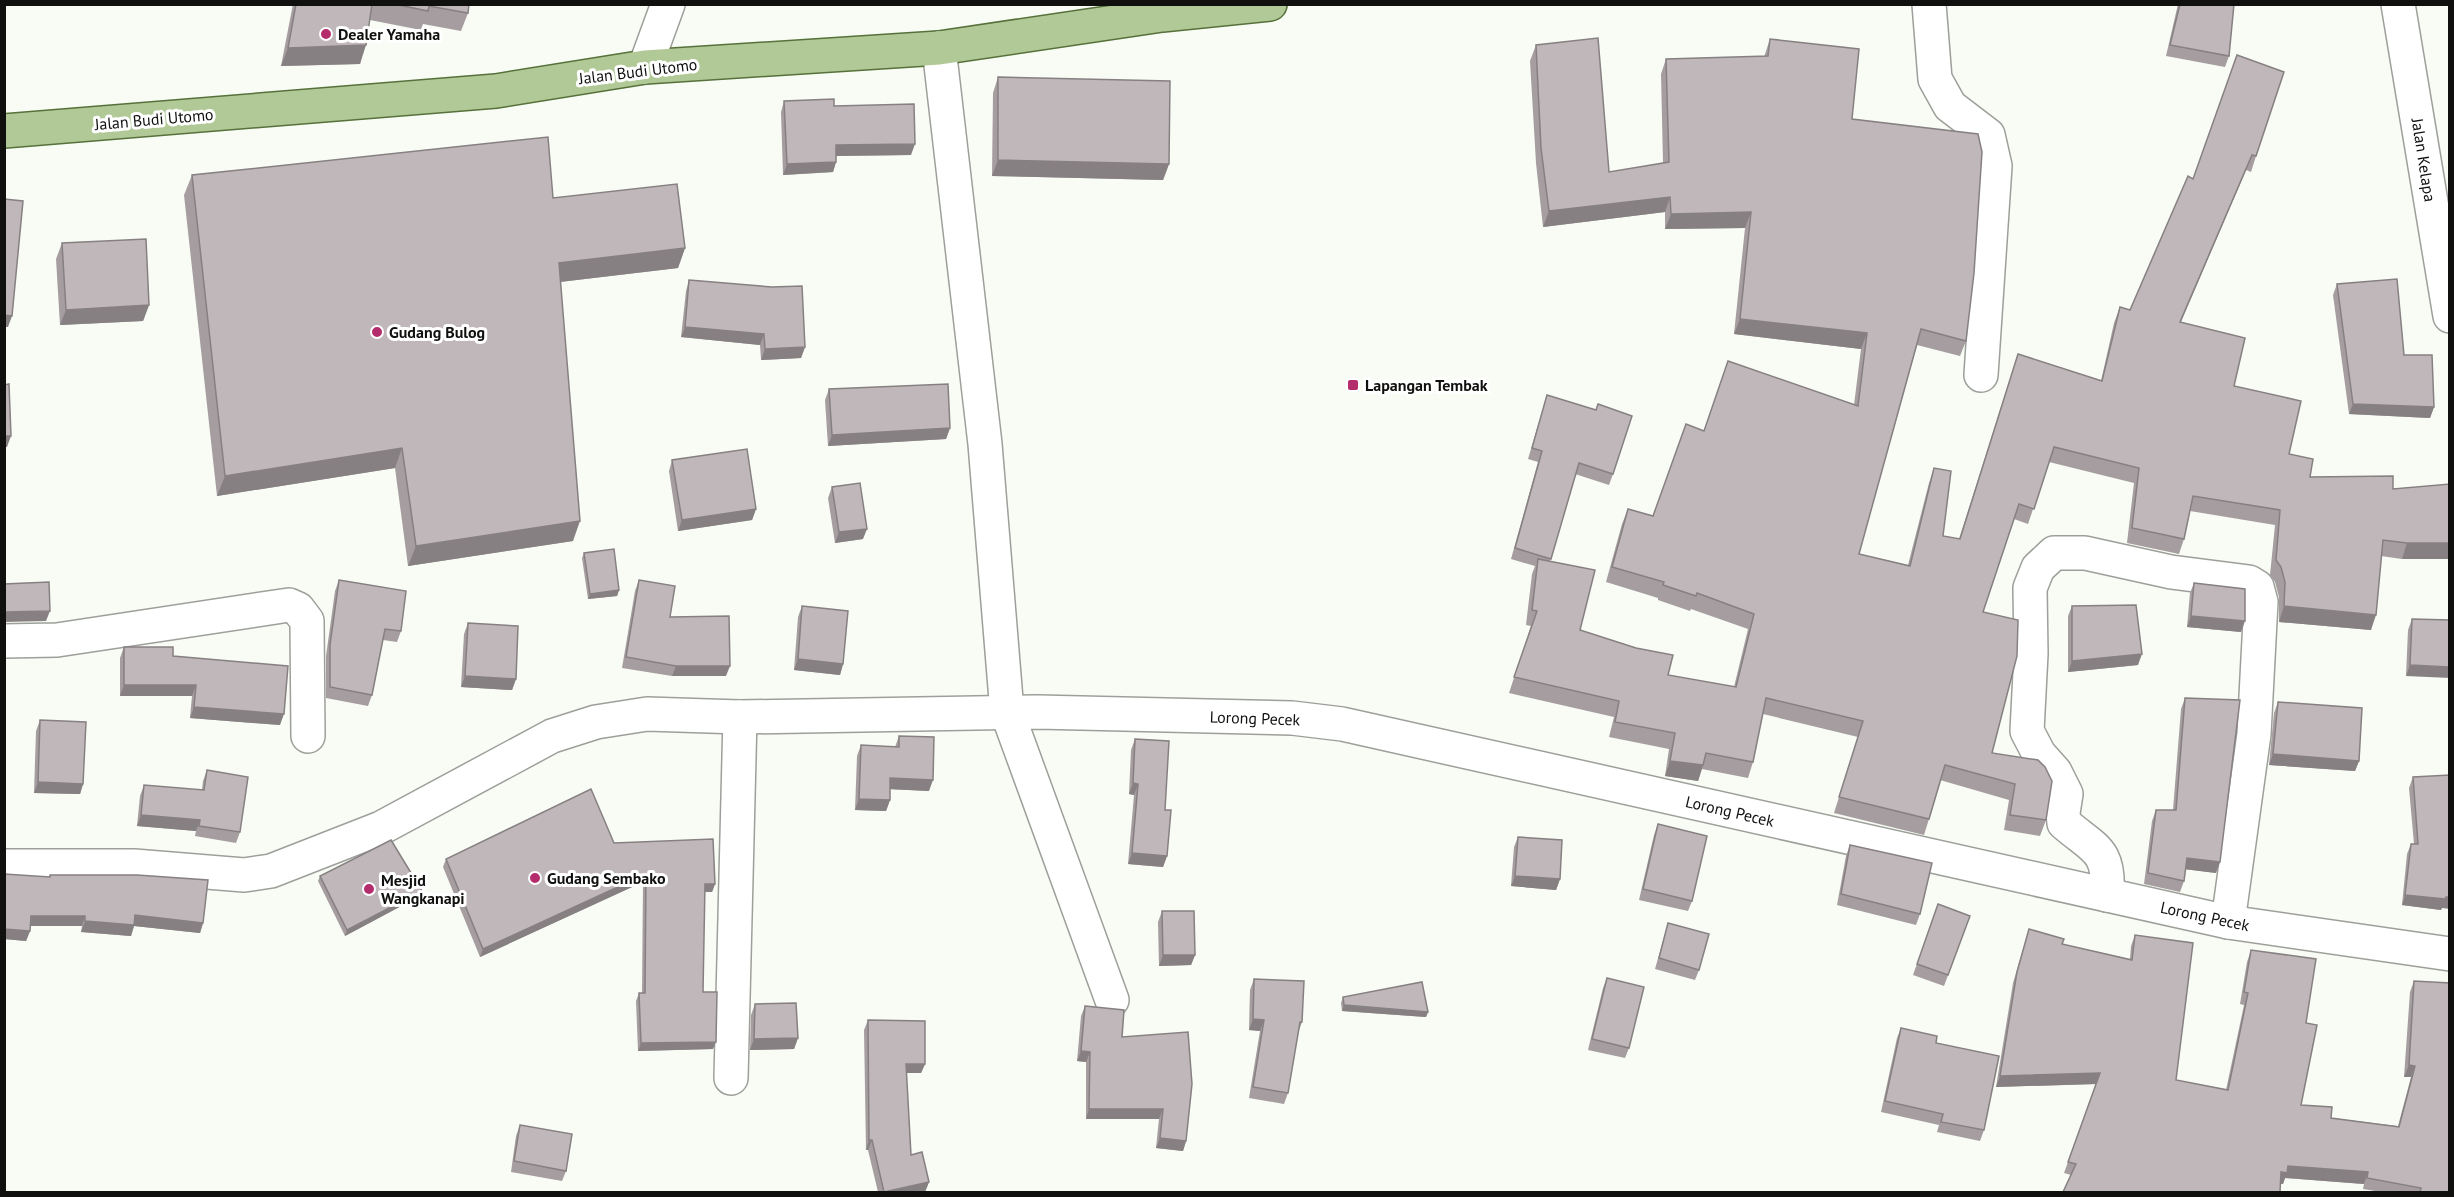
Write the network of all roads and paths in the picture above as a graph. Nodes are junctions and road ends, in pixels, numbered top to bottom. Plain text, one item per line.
1 (668, 4) edge
2 (1270, 4) edge
3 (1929, 4) edge
4 (2398, 4) edge
5 (1161, 10) edge
6 (939, 48) junction
7 (645, 66) junction
8 (4, 131) edge
9 (2450, 316) edge
10 (1981, 375) dead end
11 (4, 641) edge
12 (1007, 712) junction
13 (740, 717) junction
14 (308, 736) dead end
15 (4, 866) edge
16 (2107, 895) junction
17 (2228, 922) junction
18 (2450, 954) edge
19 (1112, 1000) dead end
20 (731, 1078) dead end

1 - 7 street
2 - 5 main road, Jalan Budi Utomo
3 - 10 street
4 - 9 street, Jalan Kelapa
5 - 6 main road, Jalan Budi Utomo
6 - 7 main road, Jalan Budi Utomo
6 - 12 street
7 - 8 main road, Jalan Budi Utomo
11 - 14 street
12 - 13 street, Lorong Pecek
12 - 16 street, Lorong Pecek
12 - 19 street
13 - 15 street, Lorong Pecek
13 - 20 street
16 - 17 street, Lorong Pecek
16 - 17 street
17 - 18 street, Lorong Pecek

